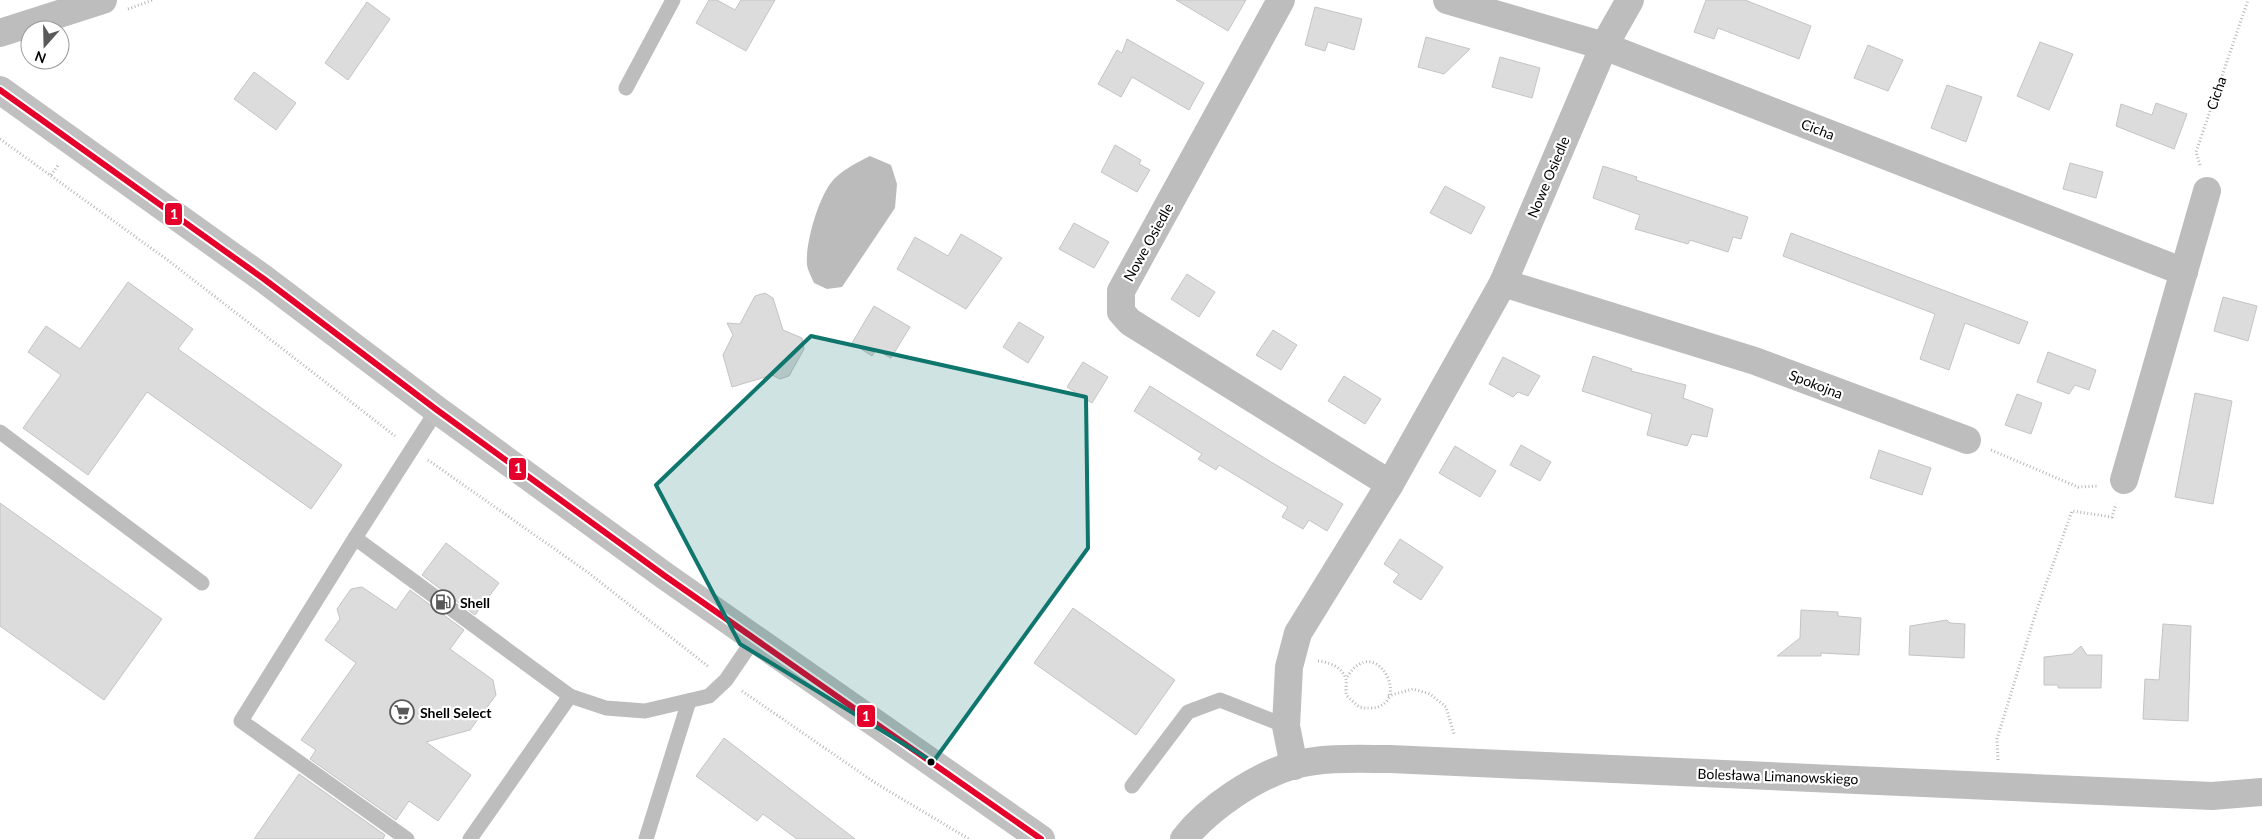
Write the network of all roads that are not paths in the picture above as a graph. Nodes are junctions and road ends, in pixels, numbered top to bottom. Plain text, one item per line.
1 (103, 0) edge
2 (673, 0) edge
3 (1281, 0) edge
4 (1447, 0) edge
5 (1630, 0) edge
6 (52, 8) edge
7 (0, 33) edge
8 (1604, 46) junction
9 (626, 88) dead end
10 (1, 92) edge
11 (2207, 190) road end
12 (2184, 272) junction
13 (1503, 282) junction
14 (437, 410) junction
15 (0, 432) edge
16 (1967, 440) road end
17 (2124, 480) road end
18 (1390, 484) junction
19 (355, 538) junction
20 (202, 583) dead end
21 (754, 640) junction
22 (570, 696) junction
23 (689, 701) junction
24 (1286, 726) junction
25 (1294, 766) junction
26 (1132, 786) dead end
27 (2262, 792) edge
28 (407, 839) edge
29 (470, 839) edge
30 (646, 839) edge
31 (1041, 839) edge
32 (1184, 839) edge

1 - 6 street
2 - 9 lane
3 - 18 street, Nowe Osiedle
4 - 8 street, Cicha
5 - 8 street, Nowe Osiedle
6 - 7 street
8 - 12 street, Cicha
8 - 13 street, Nowe Osiedle
10 - 14 main road
11 - 12 street
12 - 17 street
13 - 16 street, Spokojna
13 - 18 street, Nowe Osiedle
14 - 19 lane
14 - 21 main road
15 - 20 lane
18 - 24 street, Nowe Osiedle
19 - 22 lane
19 - 28 lane
21 - 23 lane
21 - 31 main road
22 - 23 lane
22 - 29 lane
23 - 30 lane
24 - 25 street, Nowe Osiedle
24 - 26 lane
25 - 27 street, Bolesława Limanowskiego
25 - 32 street

